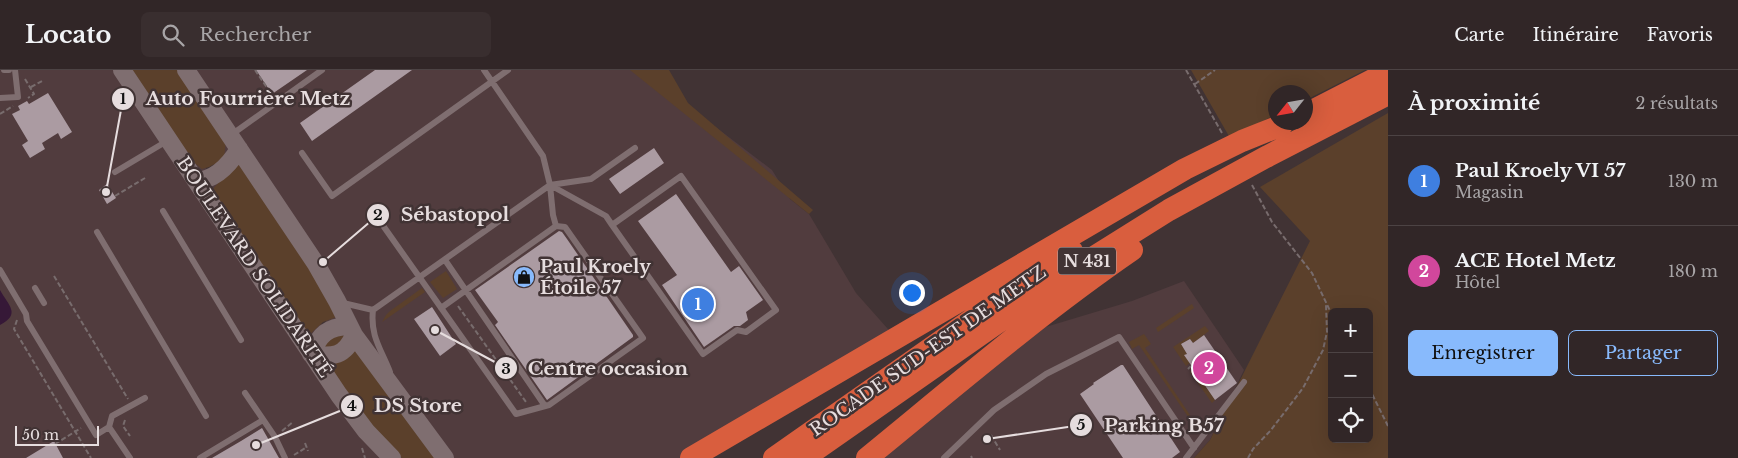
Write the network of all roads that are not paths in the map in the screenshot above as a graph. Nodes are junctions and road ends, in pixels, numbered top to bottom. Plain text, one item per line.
1 (4, 70) edge
2 (9, 70) edge
3 (15, 70) edge
4 (122, 70) edge
5 (186, 70) edge
6 (322, 70) edge
7 (484, 70) edge
8 (508, 70) edge
9 (1388, 72) edge
10 (492, 82) junction
11 (1388, 94) edge
12 (0, 98) edge
13 (1313, 110) edge
14 (1270, 130) edge
15 (1275, 130) edge
16 (169, 140) junction
17 (234, 143) junction
18 (635, 148) dead end
19 (302, 154) dead end
20 (1268, 156) junction
21 (114, 172) dead end
22 (196, 181) junction
23 (550, 185) junction
24 (163, 211) dead end
25 (612, 225) junction
26 (556, 226) junction
27 (384, 228) dead end
28 (97, 232) dead end
29 (445, 260) junction
30 (0, 270) edge
31 (420, 277) junction
32 (35, 288) dead end
33 (466, 290) junction
34 (337, 301) junction
35 (44, 303) dead end
36 (441, 308) junction
37 (373, 310) junction
38 (352, 330) junction
39 (241, 340) dead end
40 (311, 354) junction
41 (1244, 382) dead end
42 (245, 393) dead end
43 (145, 398) dead end
44 (401, 399) junction
45 (545, 406) junction
46 (206, 416) dead end
47 (263, 420) junction
48 (109, 427) junction
49 (1194, 448) junction
50 (130, 458) edge
51 (200, 458) edge
52 (286, 458) edge
53 (392, 458) edge
54 (445, 458) edge
55 (691, 458) edge
56 (774, 458) edge
57 (804, 458) edge
58 (867, 458) edge
59 (944, 458) edge
60 (1186, 458) edge

1 - 2 lane
3 - 12 lane
4 - 16 main road, BOULEVARD SOLIDARITÉ
5 - 17 main road
6 - 17 lane
7 - 10 lane
8 - 10 lane
9 - 13 highway
10 - 19 lane
10 - 23 lane
11 - 20 highway, ROCADE SUD-EST DE METZ / N 431
14 - 55 highway
15 - 56 highway, ROCADE SUD-EST DE METZ / N 431
16 - 21 lane
16 - 22 main road, BOULEVARD SOLIDARITÉ
17 - 22 main road
17 - 34 main road
18 - 23 lane
20 - 57 highway, ROCADE SUD-EST DE METZ / N 431
20 - 58 highway
22 - 40 main road, BOULEVARD SOLIDARITÉ
23 - 25 lane
23 - 26 lane
23 - 29 lane
24 - 39 lane
25 - 25 lane
26 - 33 lane
26 - 45 lane
27 - 31 lane
28 - 46 lane
29 - 31 lane
29 - 33 lane
30 - 48 lane
31 - 36 lane
31 - 37 lane
32 - 35 lane
33 - 36 lane
33 - 45 lane
34 - 37 lane
34 - 38 main road
36 - 45 lane
37 - 44 lane
38 - 40 main road
38 - 40 main road
38 - 44 main road
40 - 53 main road, BOULEVARD SOLIDARITÉ
41 - 49 lane
42 - 47 lane
43 - 48 lane
44 - 54 main road
47 - 51 lane
47 - 52 lane
48 - 50 lane
49 - 59 lane
49 - 60 lane

